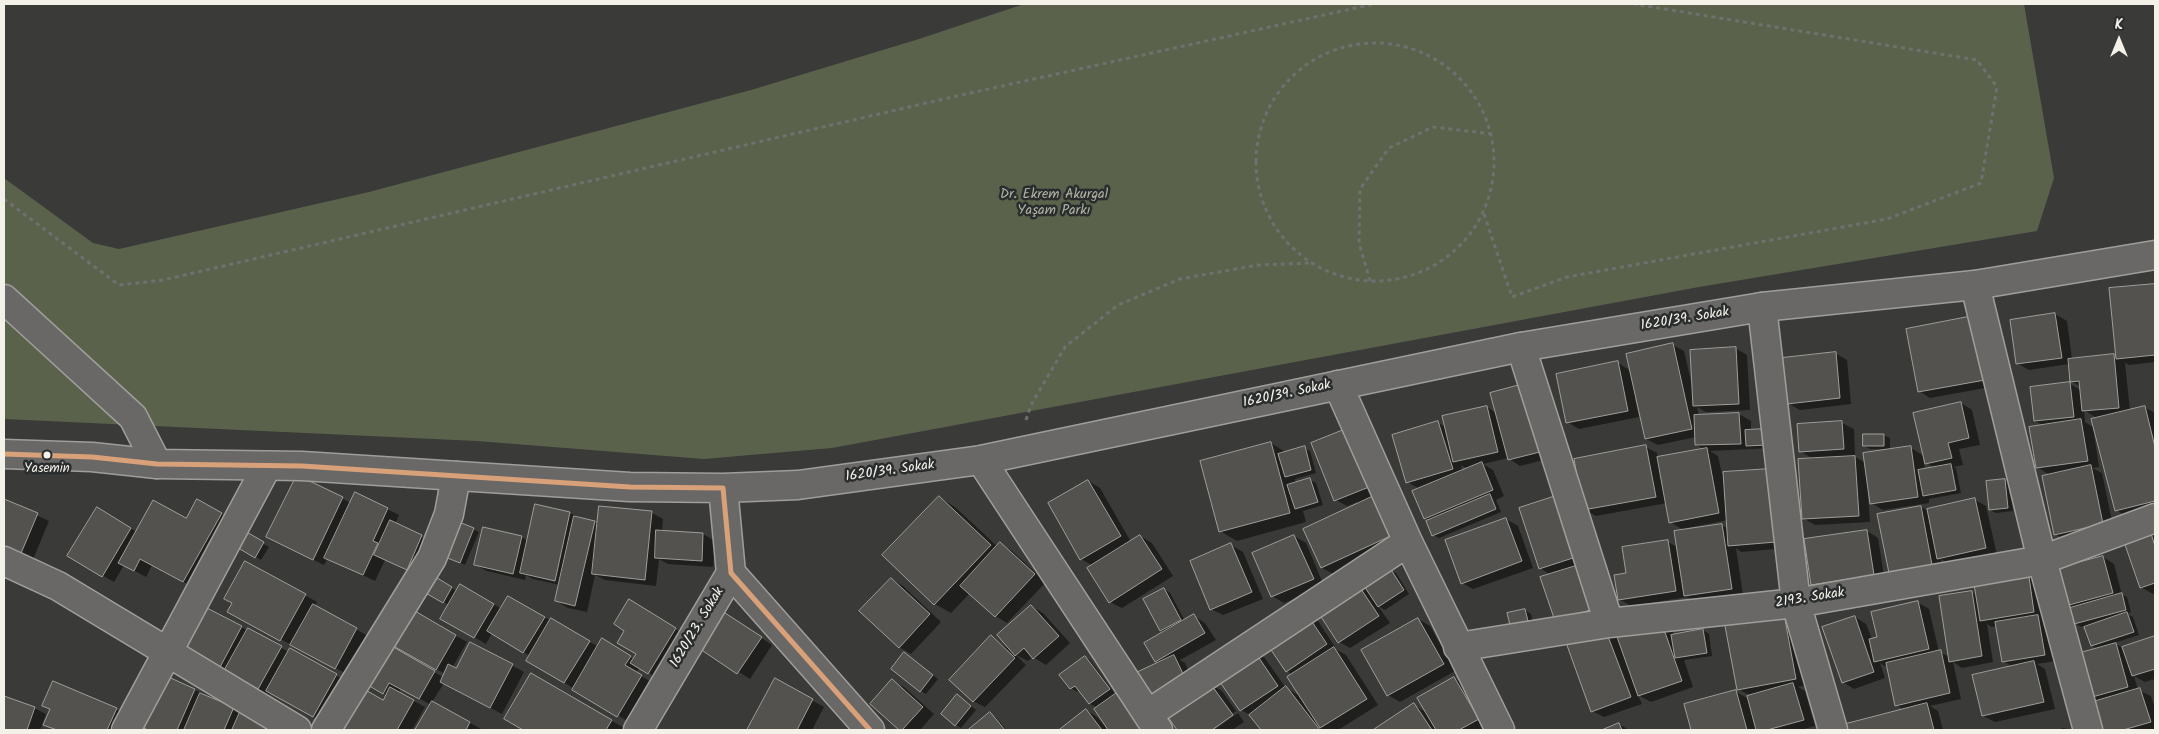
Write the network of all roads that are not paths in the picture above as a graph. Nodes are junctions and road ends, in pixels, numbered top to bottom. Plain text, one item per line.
1 (2155, 255) edge
2 (1976, 285) junction
3 (4, 299) edge
4 (1762, 307) junction
5 (1521, 347) junction
6 (1338, 385) junction
7 (4, 454) edge
8 (981, 460) junction
9 (156, 464) junction
10 (267, 466) junction
11 (456, 476) junction
12 (723, 488) junction
13 (2155, 518) edge
14 (1408, 542) junction
15 (2042, 560) junction
16 (4, 561) edge
17 (731, 573) junction
18 (1796, 602) junction
19 (1608, 623) junction
20 (1458, 647) junction
21 (166, 651) junction
22 (1153, 722) edge
23 (126, 730) edge
24 (297, 730) edge
25 (326, 730) edge
26 (638, 730) edge
27 (870, 730) edge
28 (1500, 730) edge
29 (1833, 730) edge
30 (2088, 730) edge

1 - 2 street, 1620/39. Sokak
2 - 4 street, 1620/39. Sokak
2 - 15 street
3 - 9 street
4 - 5 street, 1620/39. Sokak
4 - 18 street
5 - 6 street, 1620/39. Sokak
5 - 19 street
6 - 8 street, 1620/39. Sokak
6 - 14 street
7 - 9 street, 1620/39. Sokak
8 - 12 street, 1620/39. Sokak
8 - 22 street
9 - 10 street, 1620/39. Sokak
10 - 11 street, 1620/39. Sokak
10 - 21 street
11 - 12 street, 1620/39. Sokak
11 - 25 street
12 - 17 street, 1620/23. Sokak
13 - 15 street, 2193. Sokak
14 - 20 street
14 - 22 street
15 - 18 street, 2193. Sokak
15 - 30 street
16 - 21 street
17 - 26 street, 1620/23. Sokak
17 - 27 street
18 - 19 street, 2193. Sokak
18 - 29 street
19 - 20 street, 2193. Sokak
20 - 28 street
21 - 23 street
21 - 24 street

